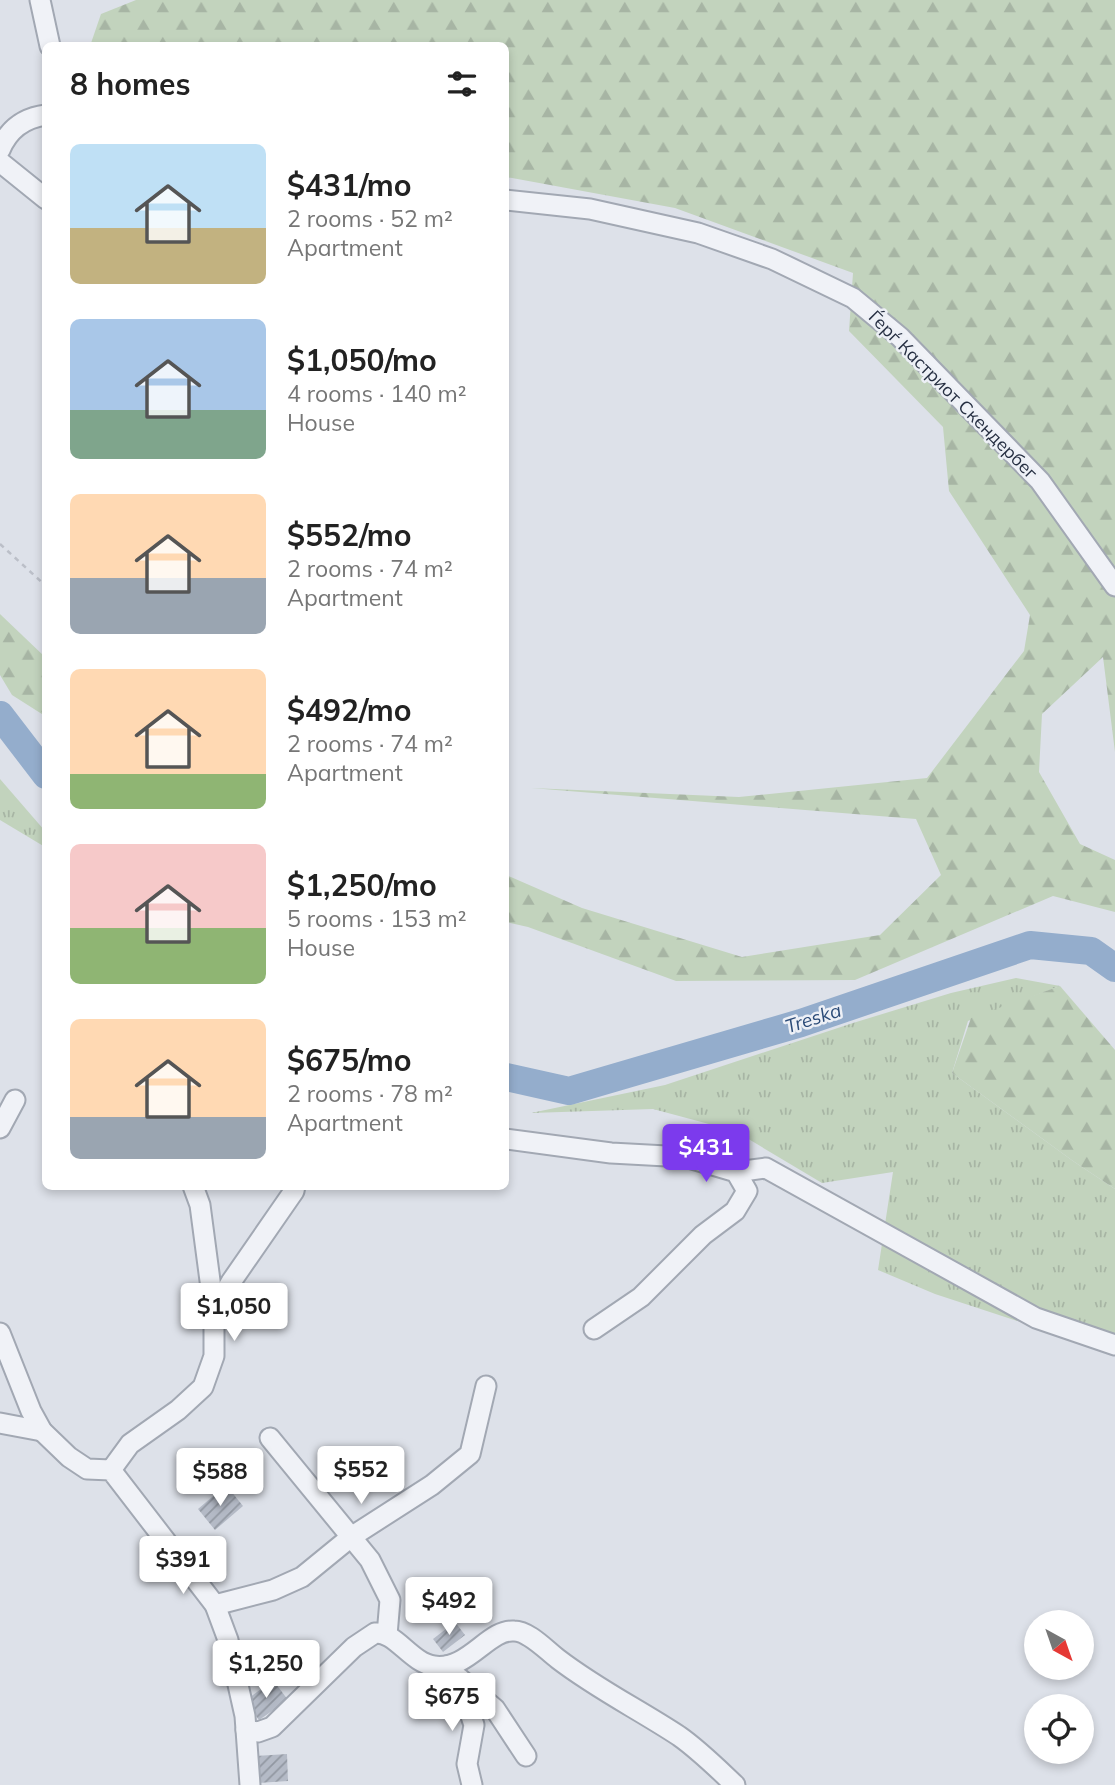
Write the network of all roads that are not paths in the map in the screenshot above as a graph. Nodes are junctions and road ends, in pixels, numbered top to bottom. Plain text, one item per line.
1 (40, 0) edge
2 (49, 42) edge
3 (42, 116) edge
4 (0, 150) edge
5 (0, 162) edge
6 (42, 196) edge
7 (509, 200) edge
8 (1115, 586) edge
9 (15, 1100) dead end
10 (0, 1128) edge
11 (509, 1139) edge
12 (736, 1171) junction
13 (194, 1190) edge
14 (294, 1190) edge
15 (214, 1311) junction
16 (594, 1329) dead end
17 (0, 1333) edge
18 (1115, 1345) edge
19 (486, 1386) dead end
20 (0, 1423) edge
21 (42, 1431) junction
22 (270, 1438) dead end
23 (111, 1470) junction
24 (351, 1537) junction
25 (215, 1605) junction
26 (387, 1635) junction
27 (447, 1666) junction
28 (246, 1730) junction
29 (526, 1756) dead end
30 (250, 1785) edge
31 (472, 1785) edge
32 (735, 1785) edge

1 - 2 street
3 - 4 street
5 - 6 street
7 - 8 street, Ѓерѓ Кастриот Скендербег
9 - 10 street
11 - 12 street
12 - 16 street
12 - 18 street
13 - 15 street
14 - 15 street
15 - 23 street
17 - 21 street
19 - 24 street
20 - 21 street
21 - 23 street
22 - 24 street
23 - 25 street
24 - 25 street
24 - 26 street
25 - 28 street
26 - 27 street
26 - 28 street
27 - 29 street
27 - 31 street
27 - 32 street
28 - 30 street

